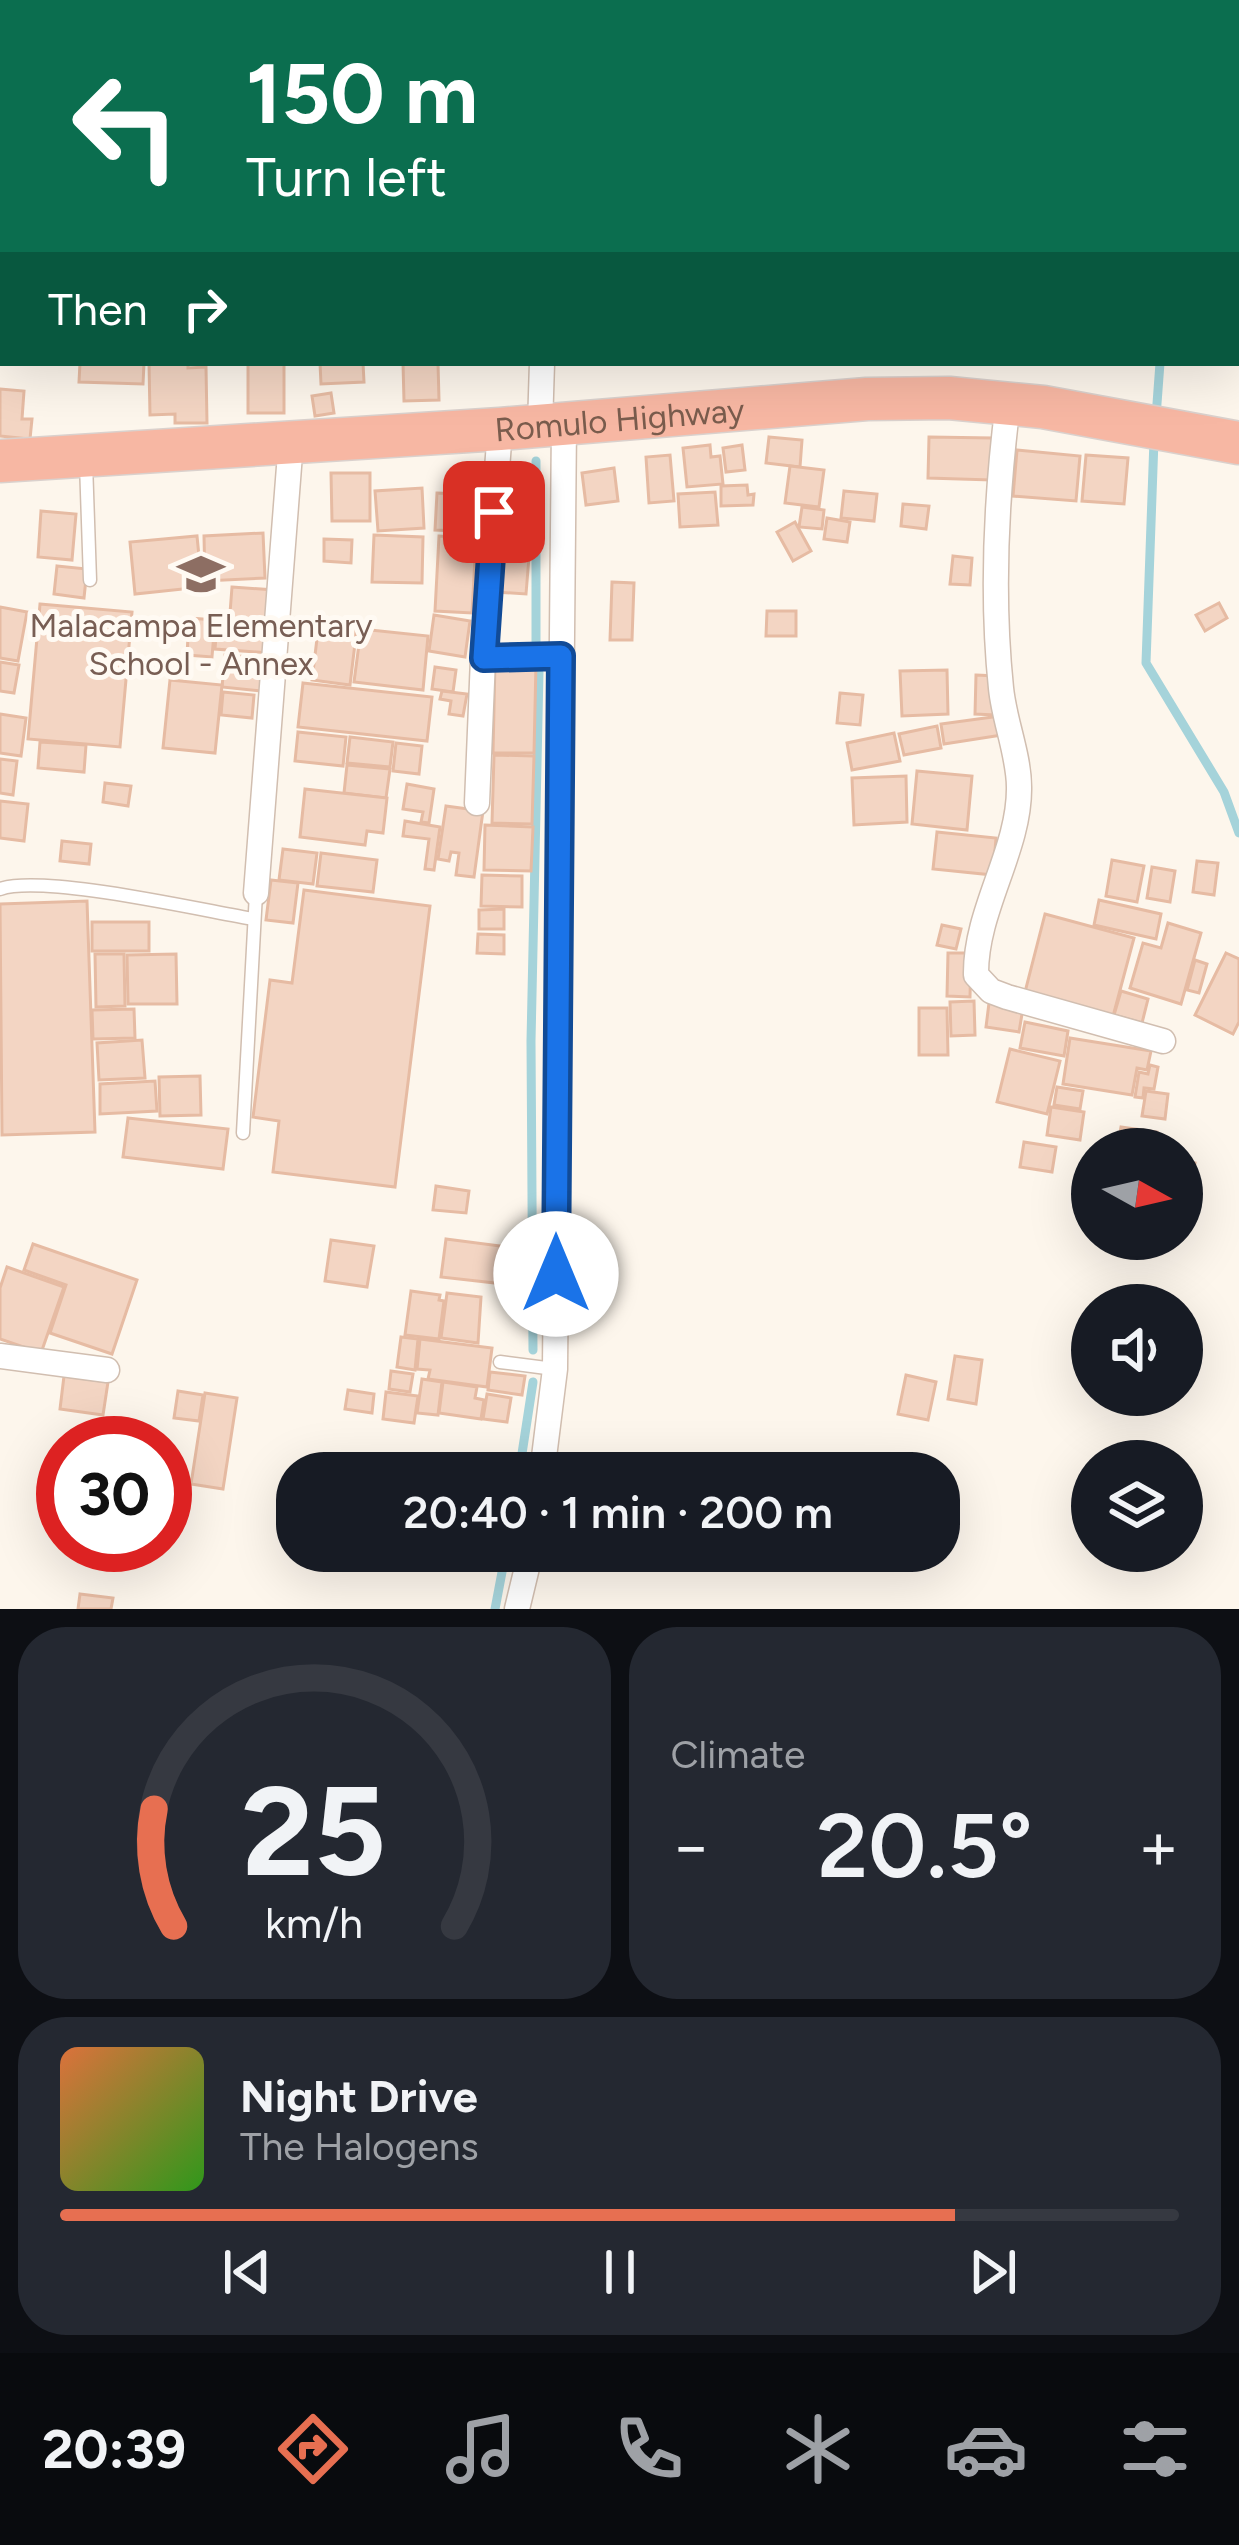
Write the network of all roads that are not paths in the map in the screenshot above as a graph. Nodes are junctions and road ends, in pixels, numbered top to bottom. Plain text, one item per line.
1 (542, 366) edge
2 (1008, 403) junction
3 (535, 426) junction
4 (292, 441) junction
5 (1230, 441) edge
6 (86, 456) junction
7 (0, 461) edge
8 (90, 580) dead end
9 (561, 656) junction
10 (484, 658) junction
11 (477, 803) dead end
12 (0, 889) edge
13 (256, 892) joint
14 (253, 919) junction
15 (1163, 1041) dead end
16 (243, 1133) dead end
17 (0, 1356) edge
18 (500, 1362) dead end
19 (107, 1370) dead end
20 (555, 1370) junction
21 (545, 1452) edge
22 (526, 1572) edge
23 (517, 1609) edge

1 - 3 street
2 - 3 highway, Romulo Highway
2 - 5 highway, Romulo Highway
2 - 15 street
3 - 4 highway, Romulo Highway
3 - 9 street
3 - 10 street
4 - 6 highway, Romulo Highway
4 - 13 street
6 - 7 highway, Romulo Highway
6 - 8 lane
9 - 10 street
9 - 20 street
10 - 11 street
12 - 14 lane
13 - 14 lane
14 - 16 lane
17 - 19 street
18 - 20 lane
20 - 21 street
22 - 23 street

